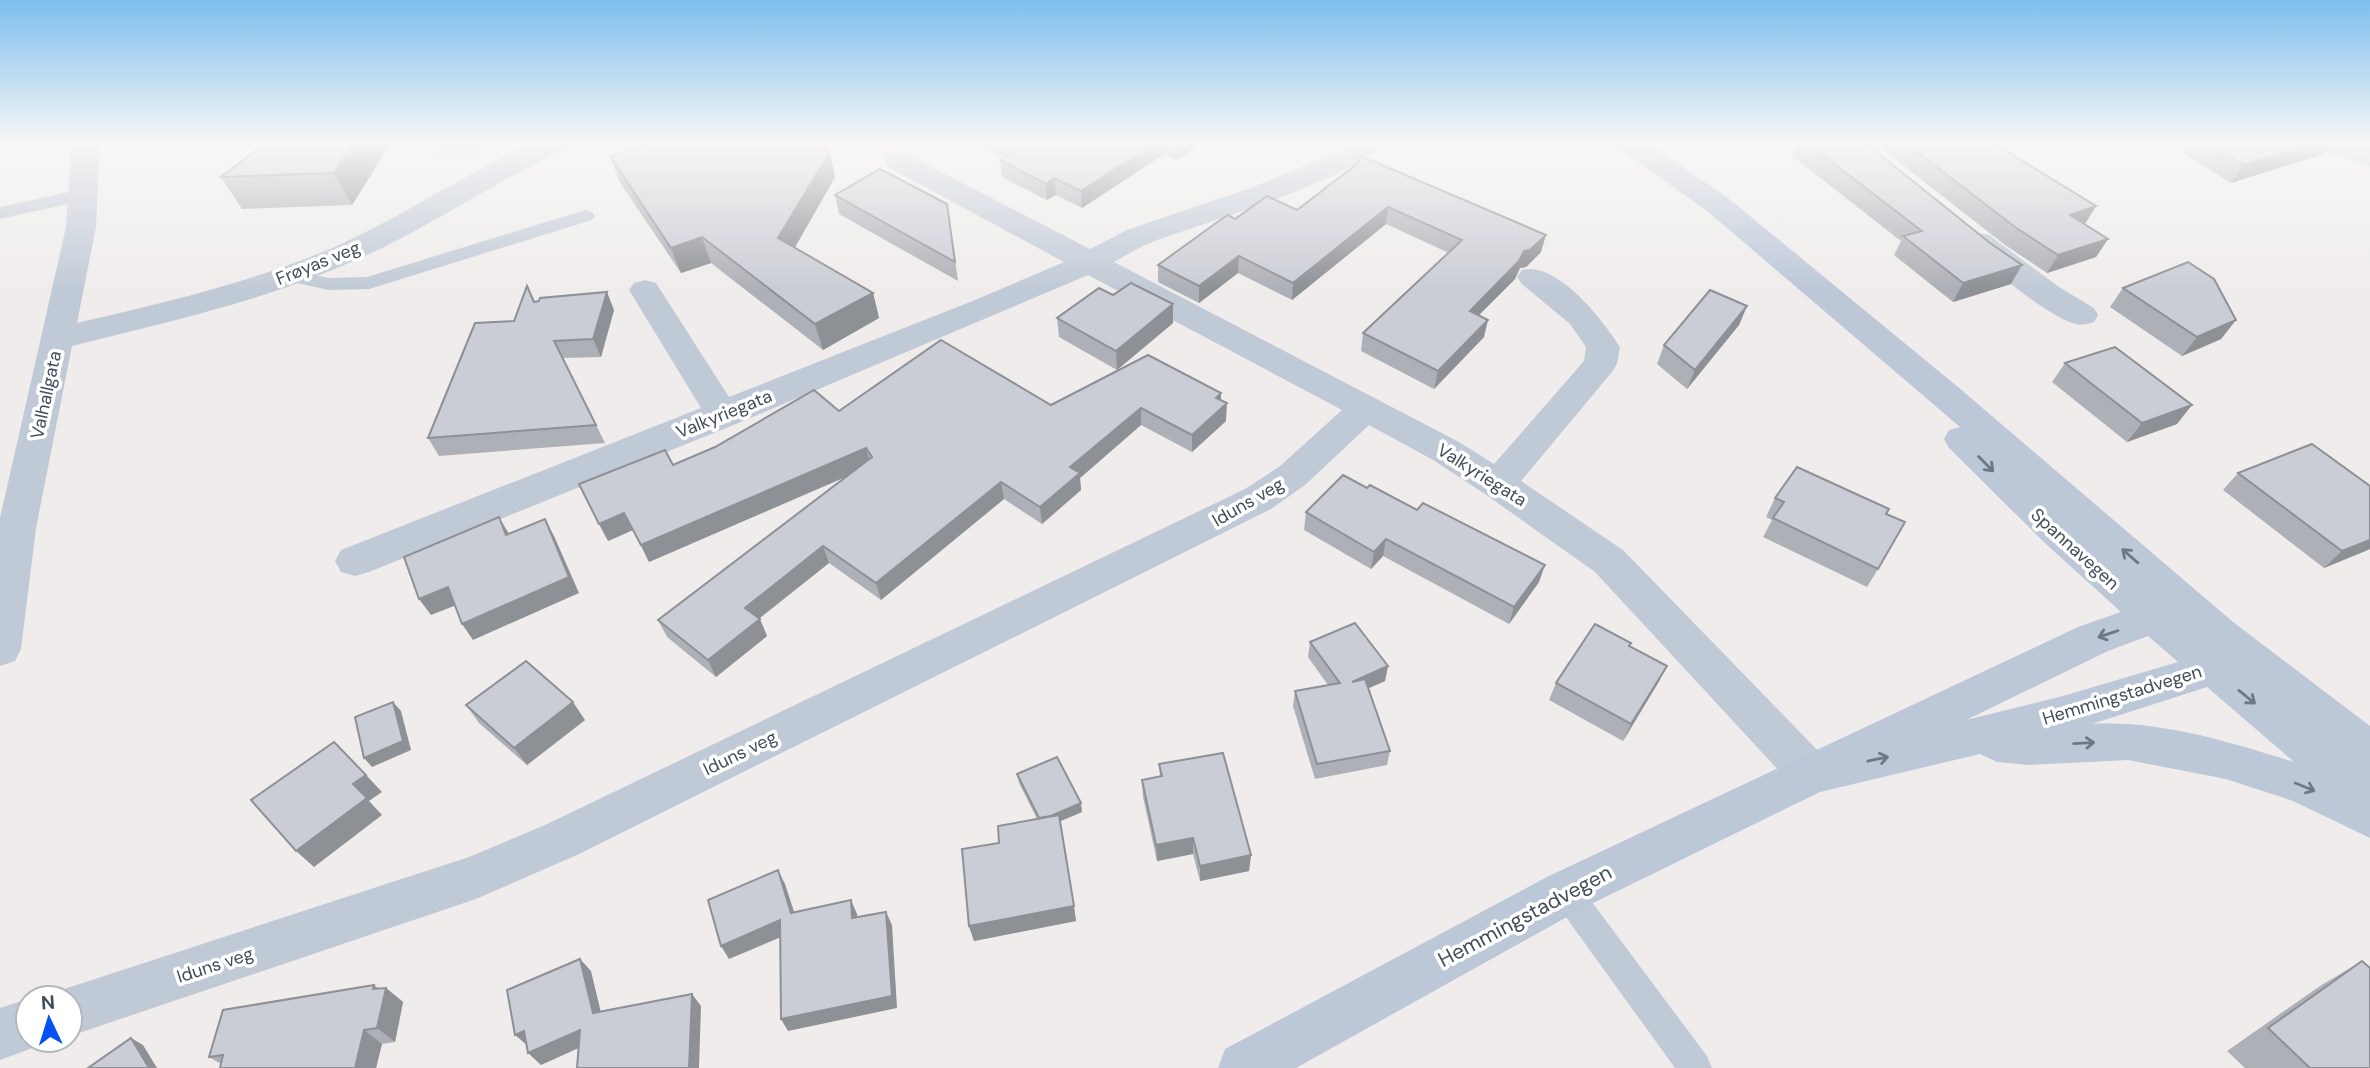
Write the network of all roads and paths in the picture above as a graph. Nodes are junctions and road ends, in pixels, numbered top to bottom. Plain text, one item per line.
1 (83, 191) edge
2 (462, 191) edge
3 (956, 191) edge
4 (1269, 191) edge
5 (1698, 191) edge
6 (83, 195) junction
7 (0, 213) edge
8 (585, 216) dead end
9 (1954, 224) edge
10 (1090, 262) junction
11 (1802, 275) junction
12 (290, 276) junction
13 (1533, 277) dead end
14 (645, 290) dead end
15 (2082, 315) dead end
16 (58, 339) junction
17 (1366, 408) junction
18 (723, 415) junction
19 (1498, 484) junction
20 (12, 495) edge
21 (355, 561) dead end
22 (2151, 618) junction
23 (0, 649) edge
24 (2215, 651) junction
25 (1967, 740) junction
26 (2370, 751) edge
27 (1811, 774) junction
28 (2370, 798) edge
29 (2370, 817) edge
30 (1566, 892) junction
31 (84, 1006) edge
32 (1244, 1068) edge
33 (1695, 1068) edge

1 - 6 street, Valhallgata
2 - 12 street, Frøyas veg
3 - 10 street, Valkyriegata
4 - 10 street, Valkyriegata
5 - 11 street, Spannavegen
6 - 7 lane
6 - 16 street, Valhallgata
8 - 12 lane
9 - 15 street
10 - 17 street, Valkyriegata
10 - 18 street, Valkyriegata
11 -> 22 street, Spannavegen
24 -> 11 street, Spannavegen
12 - 16 street, Frøyas veg
13 - 19 street
14 - 18 street
16 - 20 street, Valhallgata
17 - 19 street, Valkyriegata
17 - 31 street, Iduns veg
18 - 21 street, Valkyriegata
19 - 27 street, Valkyriegata
20 - 23 street, Valhallgata
22 - 24 street
22 -> 27 street, Hemmingstadvegen
24 - 25 street, Hemmingstadvegen
24 - 26 street, Spannavegen
24 -> 28 street, Spannavegen
27 -> 25 street, Hemmingstadvegen
25 -> 29 street
27 - 30 street, Hemmingstadvegen
30 - 32 street, Hemmingstadvegen
30 - 33 lane

